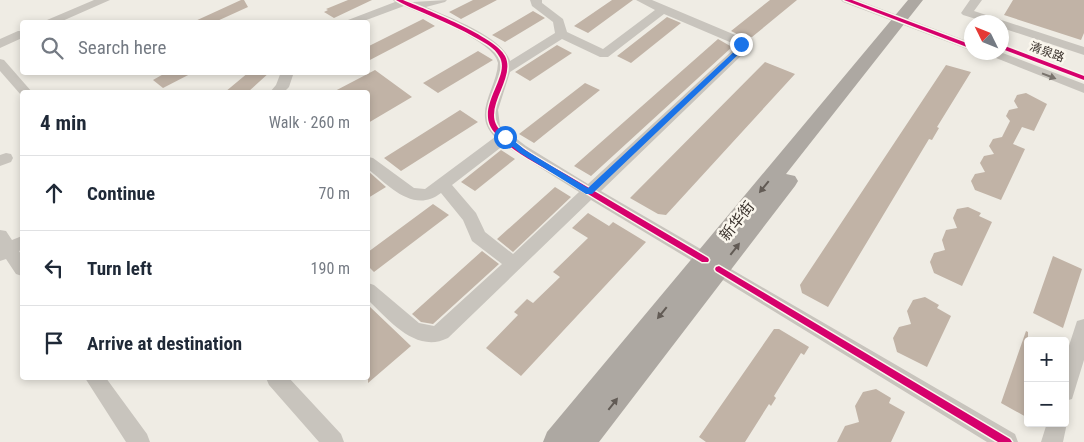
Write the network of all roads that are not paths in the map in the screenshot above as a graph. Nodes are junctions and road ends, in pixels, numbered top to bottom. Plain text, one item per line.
1 (104, 0) edge
2 (441, 0) edge
3 (536, 0) edge
4 (642, 0) edge
5 (847, 0) edge
6 (872, 0) edge
7 (976, 0) edge
8 (405, 2) edge
9 (663, 5) edge
10 (914, 12) edge
11 (974, 15) edge
12 (56, 20) edge
13 (357, 20) edge
14 (1009, 26) edge
15 (964, 33) edge
16 (561, 34) junction
17 (20, 35) edge
18 (964, 42) edge
19 (0, 44) edge
20 (1009, 50) edge
21 (1084, 51) edge
22 (1008, 60) edge
23 (0, 63) edge
24 (503, 71) junction
25 (287, 75) edge
26 (1084, 78) edge
27 (1084, 89) edge
28 (24, 90) edge
29 (280, 90) edge
30 (505, 137) junction
31 (370, 164) edge
32 (443, 185) junction
33 (589, 192) junction
34 (8, 245) edge
35 (514, 264) junction
36 (712, 264) junction
37 (20, 266) edge
38 (370, 292) edge
39 (1084, 327) edge
40 (97, 380) edge
41 (278, 380) edge
42 (1068, 382) edge
43 (1056, 427) edge
44 (139, 442) edge
45 (333, 442) edge
46 (557, 442) edge
47 (582, 442) edge
48 (1007, 442) edge
49 (1052, 442) edge

1 - 12 street
2 - 8 street
3 - 16 street
4 - 9 street
5 - 10 street
6 - 10 street
7 - 11 street
8 - 13 street
8 - 24 street
9 - 16 street
9 - 33 street
10 - 15 street
10 - 18 street
10 - 36 main road, 新华街
14 - 21 street
16 - 24 street
17 - 19 street
20 - 26 street, 清泉路
22 -> 27 street, 清泉路
23 - 28 street
24 - 30 street
25 - 29 street
30 - 32 street
30 - 33 street
31 - 32 street
32 - 35 street
33 - 35 street
33 - 36 street
34 - 37 street
35 - 38 street
36 -> 46 main road, 新华街
47 -> 36 main road, 新华街
36 - 48 street
39 - 42 street
40 - 44 street
41 - 45 street
43 - 49 street

